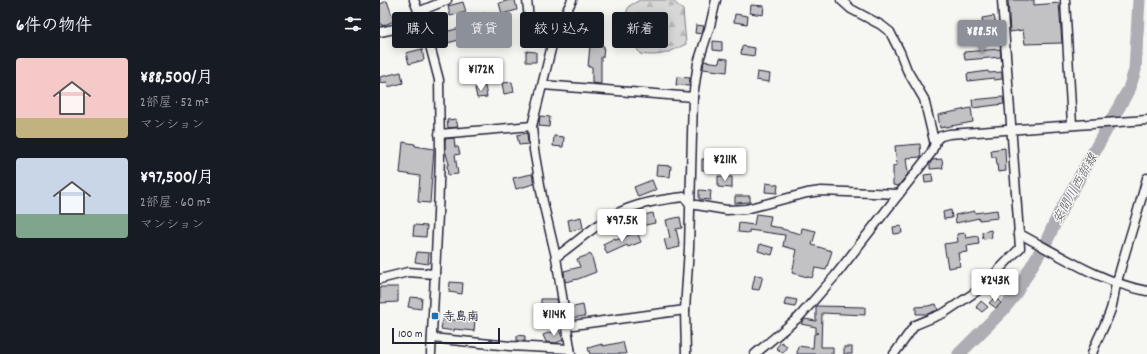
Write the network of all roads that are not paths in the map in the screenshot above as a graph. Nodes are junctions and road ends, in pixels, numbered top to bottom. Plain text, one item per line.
1 (414, 0) edge
2 (447, 0) edge
3 (527, 0) edge
4 (572, 0) edge
5 (716, 0) edge
6 (841, 0) edge
7 (1002, 0) edge
8 (1065, 0) edge
9 (418, 12) joint
10 (528, 12) edge
11 (566, 12) edge
12 (392, 30) edge
13 (380, 32) edge
14 (431, 48) edge
15 (552, 48) edge
16 (543, 86) junction
17 (693, 97) junction
18 (1147, 120) edge
19 (1072, 125) junction
20 (532, 126) junction
21 (1011, 130) junction
22 (440, 134) junction
23 (935, 145) junction
24 (1147, 178) edge
25 (899, 194) junction
26 (690, 204) junction
27 (1018, 233) junction
28 (556, 257) junction
29 (435, 274) junction
30 (380, 279) edge
31 (1116, 282) junction
32 (1147, 291) edge
33 (686, 310) junction
34 (566, 326) junction
35 (432, 338) junction
36 (571, 352) edge
37 (430, 354) edge
38 (686, 354) edge
39 (755, 354) edge
40 (894, 354) edge
41 (1092, 354) edge

1 - 9 street
2 - 9 street
3 - 10 street
4 - 11 street
5 - 17 street
6 - 23 street
7 - 21 street
8 - 19 street
12 - 13 street
14 - 22 street
15 - 16 street
16 - 17 street
16 - 20 street
17 - 26 street
18 - 19 street
19 - 21 street
20 - 22 street
20 - 28 street
21 - 23 street
21 - 27 street
22 - 29 street
23 - 25 street
24 - 31 street
25 - 26 street
25 - 39 street
26 - 28 street
26 - 33 street
27 - 31 street
27 - 40 street
28 - 34 street
29 - 30 street
29 - 35 street
31 - 32 street
31 - 41 street
33 - 34 street
33 - 38 street
34 - 36 street
35 - 36 street
35 - 37 street

